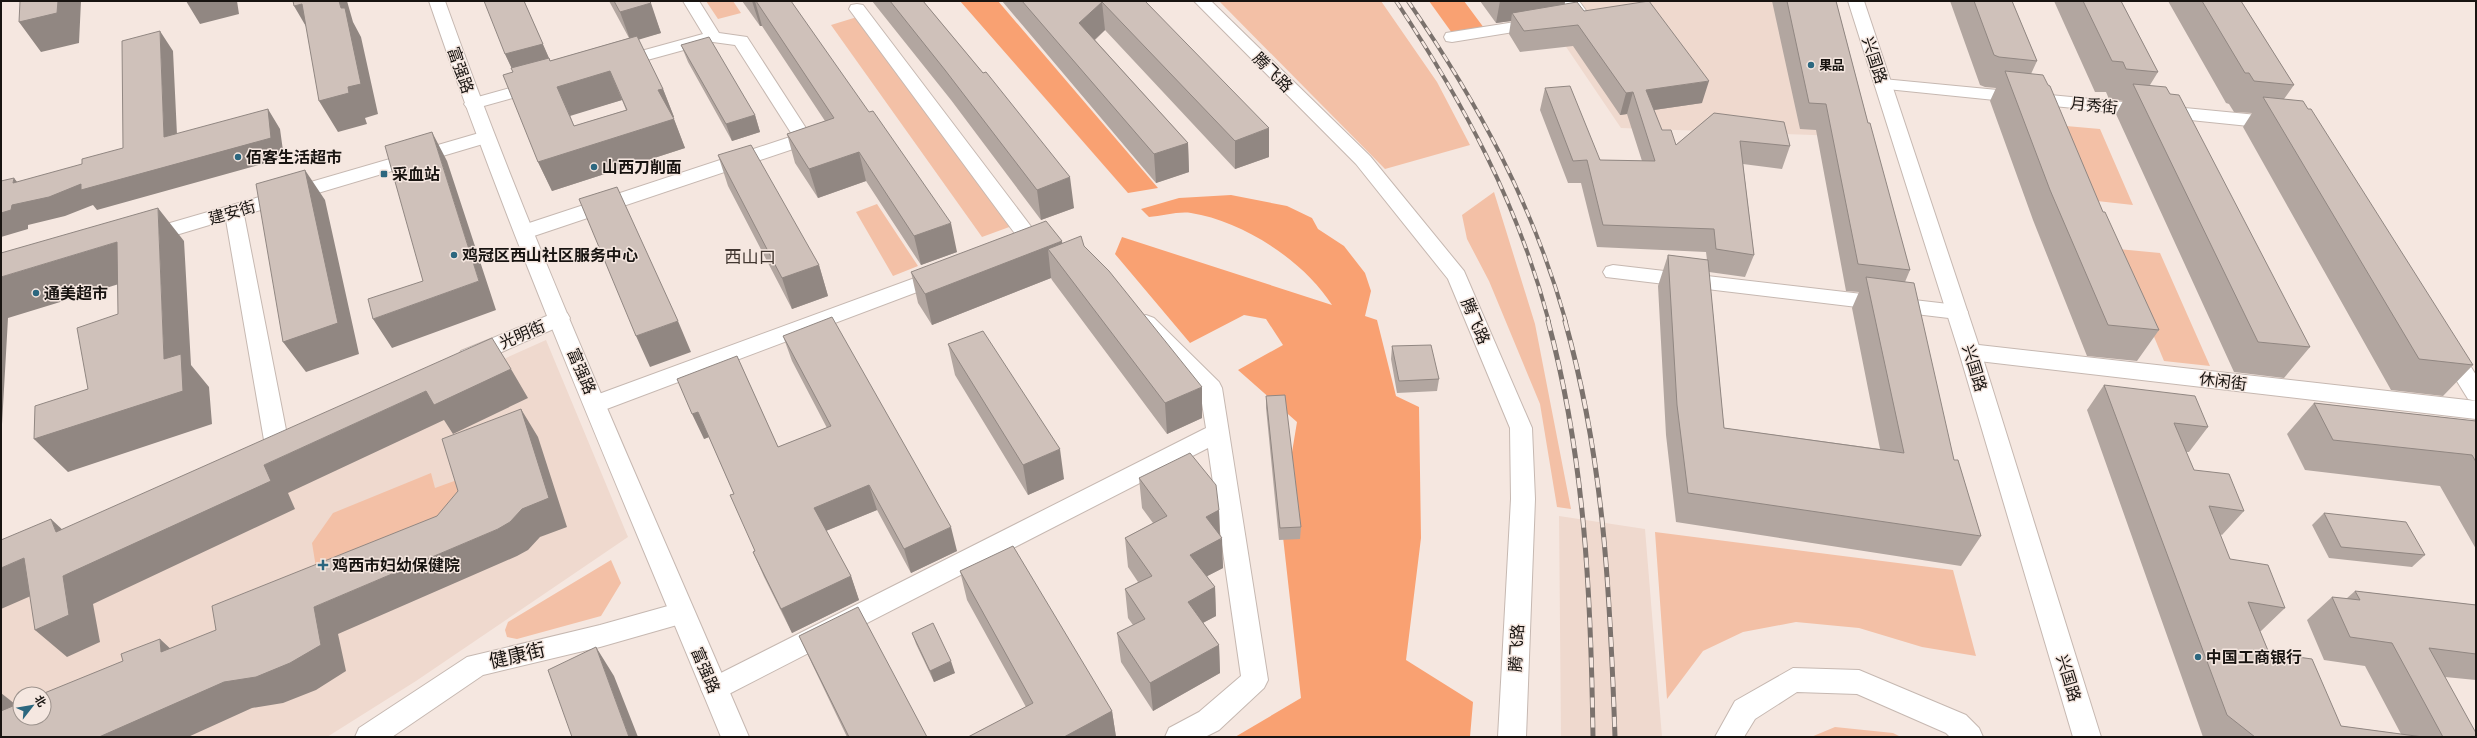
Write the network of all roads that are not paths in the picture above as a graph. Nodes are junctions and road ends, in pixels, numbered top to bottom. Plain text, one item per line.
1 (437, 1) edge
2 (692, 1) edge
3 (1202, 1) edge
4 (1571, 1) edge
5 (1856, 1) edge
6 (857, 9) dead end
7 (713, 37) junction
8 (1452, 38) dead end
9 (602, 68) edge
10 (557, 80) edge
11 (1883, 84) junction
12 (473, 104) junction
13 (2297, 125) edge
14 (486, 137) junction
15 (234, 211) junction
16 (524, 232) junction
17 (127, 242) edge
18 (1001, 253) edge
19 (962, 268) edge
20 (1613, 272) dead end
21 (1129, 305) edge
22 (1957, 312) junction
23 (559, 318) junction
24 (2439, 335) edge
25 (1970, 352) junction
26 (450, 365) edge
27 (2476, 393) edge
28 (596, 404) junction
29 (2476, 410) edge
30 (297, 431) edge
31 (1217, 433) junction
32 (276, 440) junction
33 (255, 449) edge
34 (682, 613) junction
35 (714, 689) junction
36 (369, 737) edge
37 (735, 737) edge
38 (1179, 737) edge
39 (1512, 737) edge
40 (1729, 737) edge
41 (1969, 737) edge
42 (2088, 737) edge

1 - 12 street, 富强路
2 - 7 street
3 - 39 street, 腾飞路
4 - 8 street
5 - 11 street, 兴国路
6 - 18 street
7 - 9 street
7 - 16 street
10 - 12 street
11 - 13 street, 月秀街
11 - 22 street, 兴国路
12 - 14 street, 富强路
14 - 15 street, 建安街
14 - 16 street, 富强路
15 - 17 street, 建安街
15 - 32 street
16 - 23 street, 富强路
19 - 28 street
20 - 22 street
21 - 31 street
22 - 25 street, 兴国路
23 - 26 street, 光明街
23 - 28 street, 富强路
24 - 27 street
25 - 29 street, 休闲街
25 - 42 street, 兴国路
28 - 34 street, 富强路
30 - 32 street
31 - 35 street
31 - 38 street
32 - 33 street
34 - 35 street, 富强路
34 - 36 street, 健康街
35 - 37 street, 富强路
40 - 41 street

